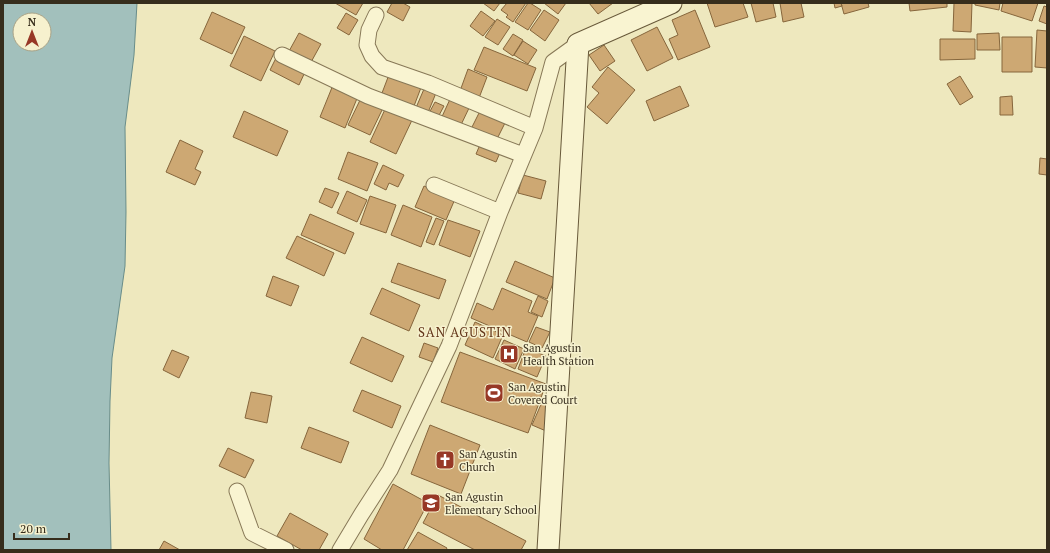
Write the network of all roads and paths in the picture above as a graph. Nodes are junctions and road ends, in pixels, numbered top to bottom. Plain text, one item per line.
1 (671, 3) edge
2 (376, 15) dead end
3 (578, 44) junction
4 (282, 55) dead end
5 (535, 128) junction
6 (523, 155) junction
7 (434, 185) dead end
8 (500, 212) junction
9 (237, 491) dead end
10 (286, 550) edge
11 (340, 550) edge
12 (548, 550) edge

1 - 3 main road
2 - 5 street
3 - 5 street
3 - 12 main road
4 - 6 street
5 - 6 street
6 - 8 street
7 - 8 street
8 - 11 street
9 - 10 street

